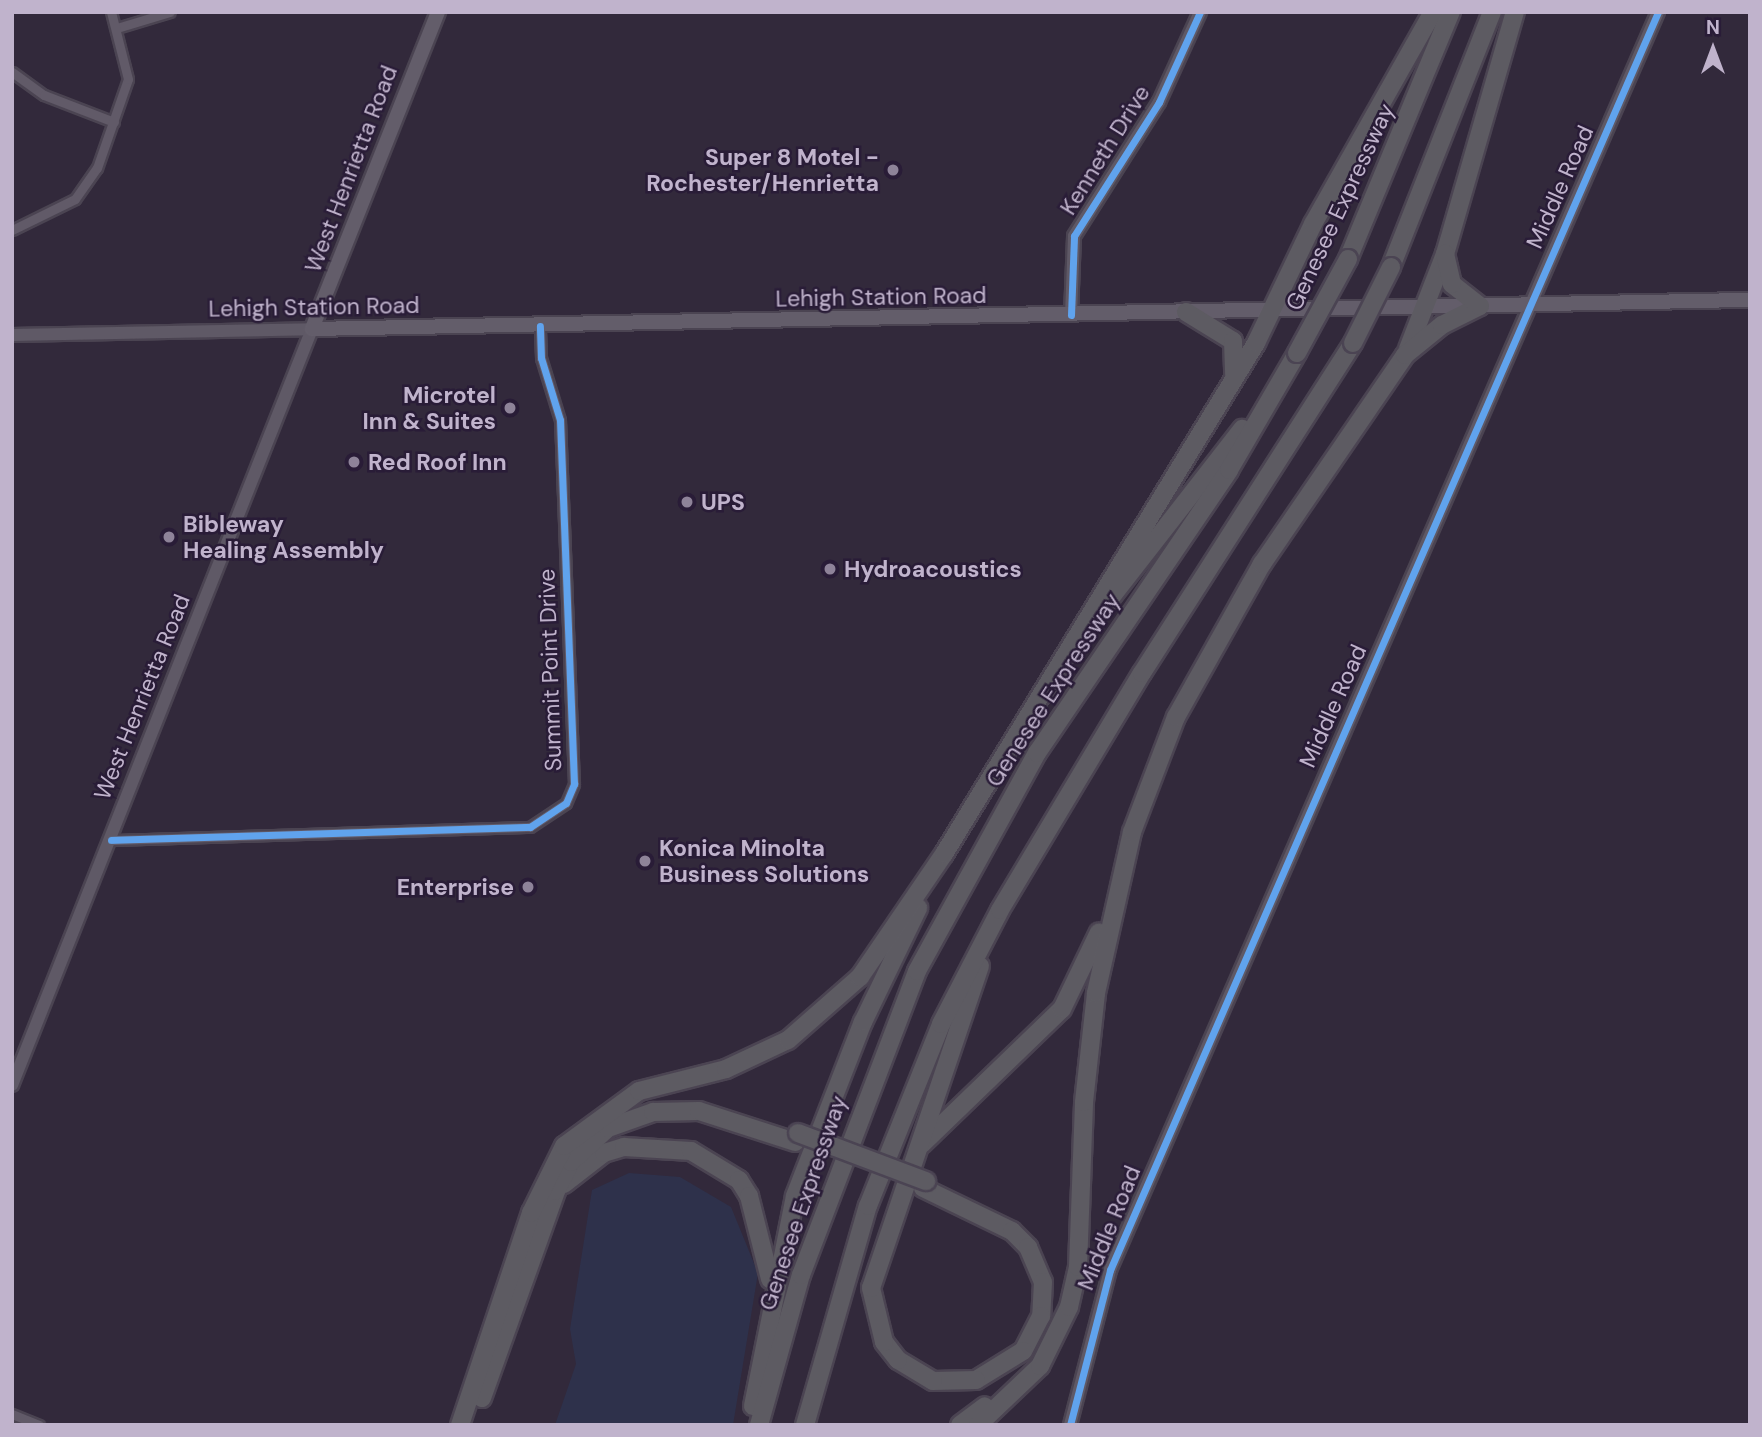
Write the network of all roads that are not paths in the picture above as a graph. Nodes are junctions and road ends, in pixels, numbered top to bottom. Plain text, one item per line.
1 (111, 12) edge
2 (170, 12) edge
3 (438, 12) edge
4 (1200, 12) edge
5 (1433, 12) edge
6 (1451, 12) edge
7 (1492, 12) edge
8 (1515, 12) edge
9 (1658, 12) edge
10 (117, 28) junction
11 (12, 72) edge
12 (114, 122) junction
13 (12, 230) edge
14 (1445, 254) junction
15 (1750, 300) edge
16 (1529, 305) junction
17 (1480, 306) junction
18 (1426, 307) junction
19 (1272, 310) junction
20 (1186, 312) junction
21 (1071, 315) junction
22 (540, 326) junction
23 (312, 329) junction
24 (12, 335) edge
25 (1405, 355) junction
26 (1234, 380) junction
27 (1279, 382) junction
28 (1059, 664) junction
29 (111, 840) junction
30 (944, 854) junction
31 (1120, 877) junction
32 (1000, 910) junction
33 (12, 1085) edge
34 (796, 1137) junction
35 (917, 1149) junction
36 (924, 1185) junction
37 (556, 1191) junction
38 (538, 1195) junction
39 (772, 1294) junction
40 (12, 1415) edge
41 (39, 1425) edge
42 (460, 1425) edge
43 (472, 1425) edge
44 (750, 1425) edge
45 (758, 1425) edge
46 (805, 1425) edge
47 (960, 1425) edge
48 (978, 1425) edge
49 (1070, 1425) edge

1 - 10 street
2 - 10 street
3 - 23 main road, West Henrietta Road
4 - 21 street, Kenneth Drive
5 - 19 highway
6 - 27 highway, Genesee Expressway, bridge
7 - 32 highway, bridge
8 - 14 highway
9 - 16 street, Middle Road
10 - 12 street
11 - 12 street
12 - 13 street
14 - 17 highway
14 - 18 highway
15 - 16 main road, Lehigh Station Road
16 - 17 main road, Lehigh Station Road
16 - 49 street, Middle Road
17 - 18 main road, Lehigh Station Road
17 - 25 highway
18 - 19 main road, Lehigh Station Road
18 - 25 highway
19 - 20 main road, Lehigh Station Road
19 - 26 highway
20 - 21 main road, Lehigh Station Road
20 - 26 highway
21 - 22 main road, Lehigh Station Road
22 - 23 main road, Lehigh Station Road
22 - 29 street, Summit Point Drive
23 - 24 street, Lehigh Station Road
23 - 29 street, West Henrietta Road
25 - 31 highway
26 - 28 highway
27 - 28 highway
27 - 45 highway, Genesee Expressway
28 - 30 highway
29 - 33 street, West Henrietta Road
30 - 38 highway
30 - 39 highway
31 - 35 highway
31 - 48 highway
32 - 35 highway
32 - 46 highway
34 - 36 highway, bridge
34 - 37 highway
34 - 38 highway
35 - 36 highway
36 - 47 highway
37 - 39 highway
37 - 43 highway
38 - 42 highway
39 - 44 highway
40 - 41 street

